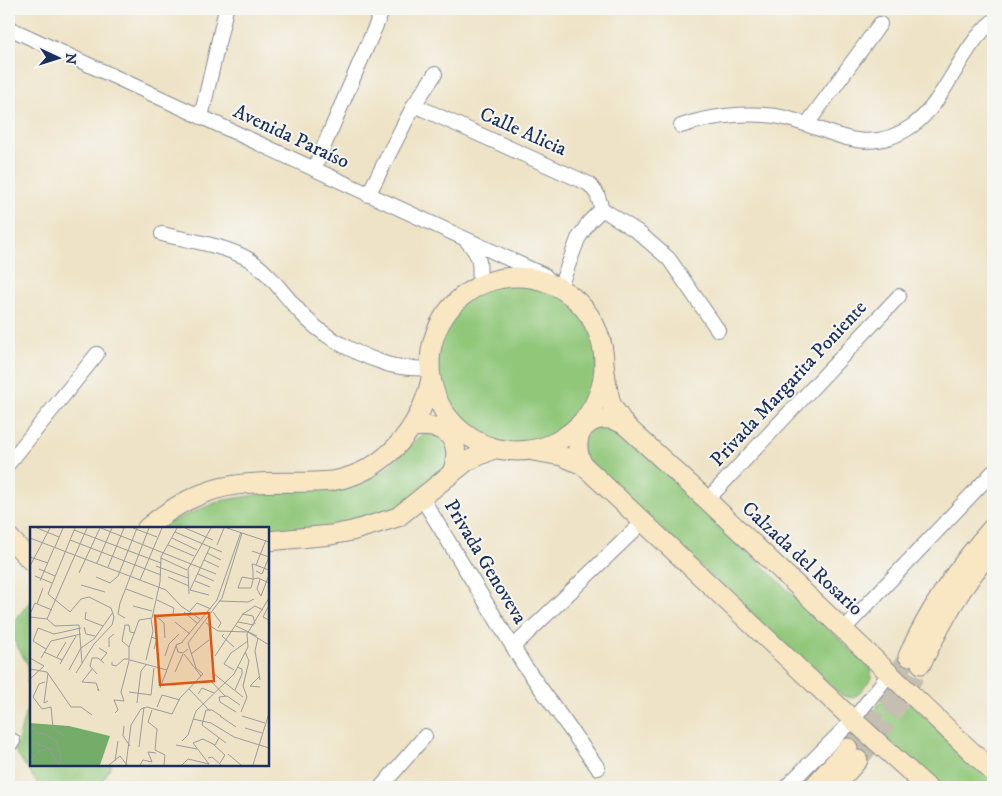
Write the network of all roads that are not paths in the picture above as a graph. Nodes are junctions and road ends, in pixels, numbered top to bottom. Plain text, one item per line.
1 (226, 9) edge
2 (383, 9) edge
3 (993, 21) edge
4 (880, 24) dead end
5 (9, 28) edge
6 (435, 74) dead end
7 (414, 105) junction
8 (201, 117) junction
9 (808, 124) junction
10 (681, 126) dead end
11 (314, 170) junction
12 (368, 194) junction
13 (602, 209) junction
14 (162, 234) dead end
15 (464, 238) junction
16 (479, 286) junction
17 (557, 286) junction
18 (899, 296) dead end
19 (718, 330) dead end
20 (98, 354) dead end
21 (604, 365) junction
22 (430, 374) junction
23 (625, 425) junction
24 (412, 427) junction
25 (494, 449) junction
26 (532, 451) junction
27 (9, 464) edge
28 (583, 466) junction
29 (993, 472) edge
30 (452, 473) junction
31 (422, 498) junction
32 (707, 500) junction
33 (644, 521) junction
34 (148, 527) edge
35 (993, 527) edge
36 (9, 537) edge
37 (269, 542) edge
38 (993, 549) edge
39 (30, 560) edge
40 (844, 629) junction
41 (513, 647) junction
42 (890, 673) junction
43 (853, 720) junction
44 (425, 736) dead end
45 (598, 768) dead end
46 (993, 772) edge
47 (382, 787) edge
48 (786, 787) edge
49 (813, 787) edge
50 (834, 787) edge
51 (927, 787) edge

1 - 8 street, Avenida Paraíso
2 - 11 street
3 - 9 street
4 - 9 street
5 - 8 street
6 - 7 street
7 - 12 street
7 - 13 street, Calle Alicia
8 - 11 street, Avenida Paraíso
9 - 10 street
11 - 12 street, Avenida Paraíso
12 - 15 street, Avenida Paraíso
13 - 17 street
13 - 19 street
14 - 22 street
15 - 16 street
15 - 17 street, Avenida Paraíso
16 - 17 street, Calzada del Rosario
16 - 22 street, Calzada del Rosario
17 - 21 street, Calzada del Rosario
18 - 32 street, Privada Margarita Poniente
20 - 27 street
21 - 23 street, Calzada del Rosario
21 - 26 street, Calzada del Rosario
22 - 24 street, Calzada del Rosario
22 - 25 street, Calzada del Rosario
23 - 28 street
23 - 32 street, Calzada del Rosario
24 - 30 street
24 - 34 street, Calzada del Rosario
25 - 26 street, Calzada del Rosario
25 - 30 street
26 - 28 street, Calzada del Rosario
28 - 33 street, Calzada del Rosario
29 - 40 street
30 - 31 street
31 - 37 street
31 - 41 street, Privada Genoveva
32 - 40 street, Calzada del Rosario
33 - 41 street
33 - 43 street, Calzada del Rosario
35 - 38 street
36 - 39 street
40 - 42 street, Calzada del Rosario
41 - 45 street, Privada Genoveva
42 - 43 street
42 - 46 street, Calzada del Rosario
43 - 48 street
43 - 51 street, Calzada del Rosario
44 - 47 street
49 - 50 street

